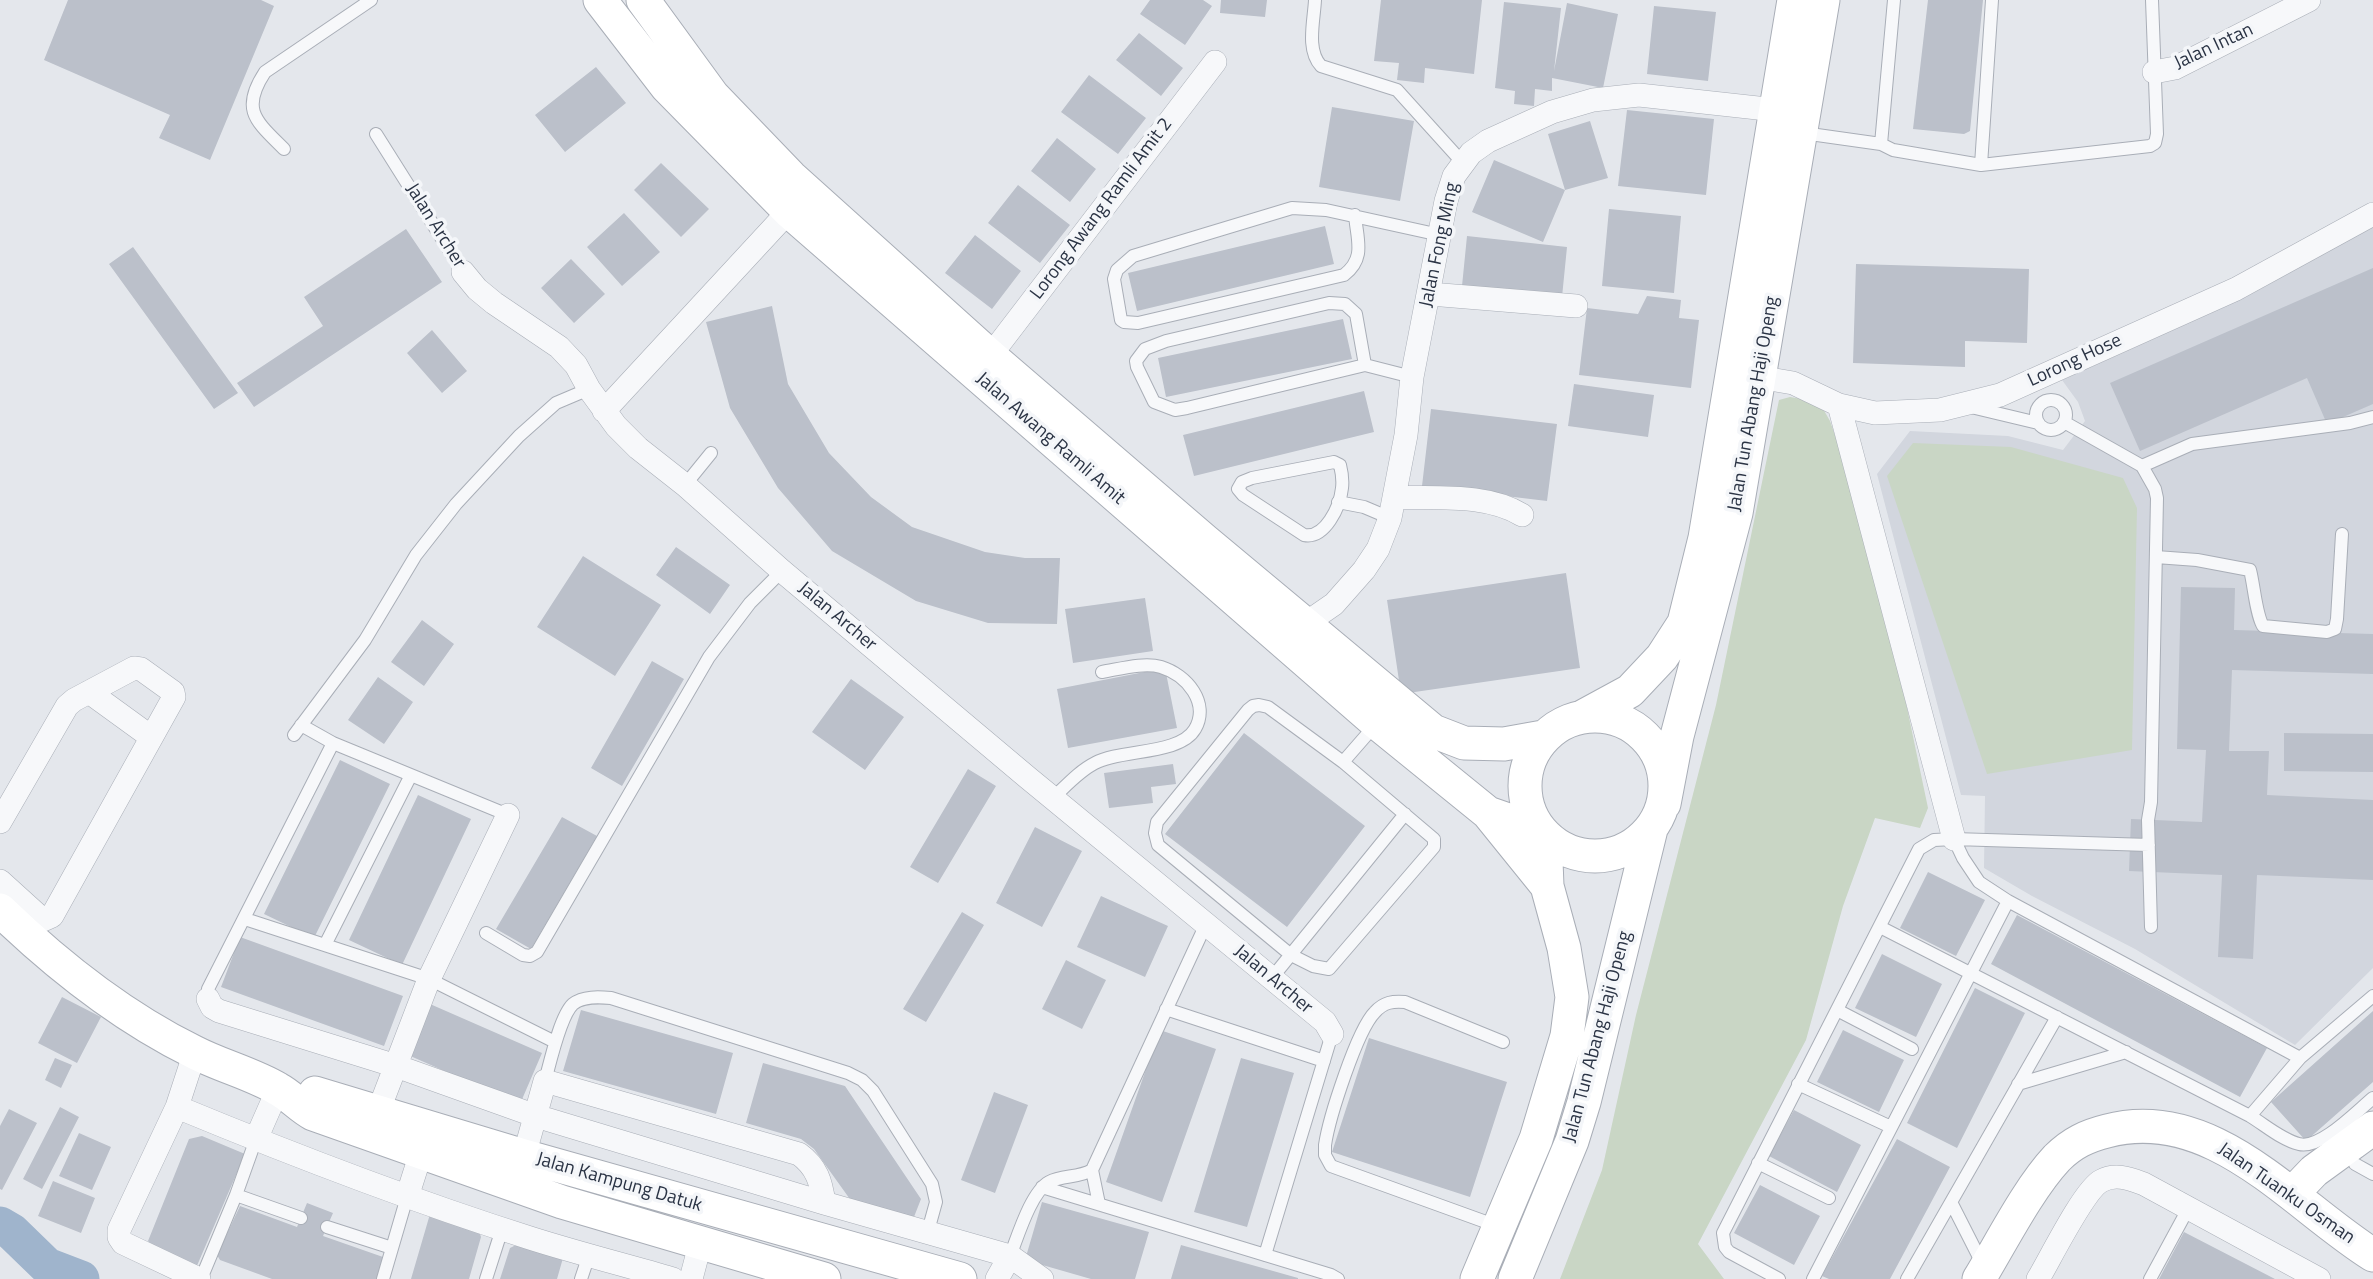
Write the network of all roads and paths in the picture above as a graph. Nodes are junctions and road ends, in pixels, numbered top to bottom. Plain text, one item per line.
1 (371, 0) edge
2 (600, 0) edge
3 (643, 0) edge
4 (1315, 0) edge
5 (1794, 0) edge
6 (1823, 0) edge
7 (1894, 0) edge
8 (1992, 0) edge
9 (2152, 0) edge
10 (2309, 0) edge
11 (1215, 62) dead end
12 (2154, 72) junction
13 (1776, 110) junction
14 (1801, 133) junction
15 (376, 134) dead end
16 (1881, 144) junction
17 (284, 149) dead end
18 (1463, 163) junction
19 (1980, 165) junction
20 (789, 211) junction
21 (2373, 214) edge
22 (1355, 215) junction
23 (1440, 235) junction
24 (463, 272) joint
25 (1430, 294) junction
26 (1576, 306) dead end
27 (990, 356) junction
28 (1365, 365) junction
29 (2043, 375) junction
30 (1412, 377) junction
31 (1758, 377) junction
32 (589, 389) junction
33 (2050, 400) junction
34 (1839, 405) junction
35 (1962, 405) junction
36 (604, 411) junction
37 (2373, 417) edge
38 (2064, 422) junction
39 (2038, 424) junction
40 (712, 453) dead end
41 (2143, 466) junction
42 (685, 485) junction
43 (1338, 502) junction
44 (1393, 508) junction
45 (1522, 516) dead end
46 (2342, 534) dead end
47 (2156, 557) junction
48 (782, 571) junction
49 (1305, 624) junction
50 (1102, 672) dead end
51 (89, 692) junction
52 (1584, 716) junction
53 (1377, 723) junction
54 (152, 737) junction
55 (1543, 737) junction
56 (333, 743) junction
57 (1343, 762) junction
58 (411, 775) junction
59 (1053, 798) junction
60 (1488, 813) junction
61 (1405, 814) junction
62 (508, 815) joint
63 (1657, 816) junction
64 (0, 822) edge
65 (1543, 833) junction
66 (1954, 839) junction
67 (2149, 845) junction
68 (0, 881) edge
69 (1547, 886) junction
70 (2008, 901) junction
71 (0, 910) edge
72 (245, 919) junction
73 (1206, 924) junction
74 (1880, 927) junction
75 (2151, 927) dead end
76 (486, 933) dead end
77 (326, 945) junction
78 (1291, 955) junction
79 (1970, 973) junction
80 (429, 979) junction
81 (1272, 979) junction
82 (2373, 996) edge
83 (208, 999) joint
84 (1167, 1009) junction
85 (1836, 1010) junction
86 (2057, 1017) junction
87 (1332, 1034) joint
88 (555, 1042) junction
89 (1503, 1042) dead end
90 (1912, 1049) dead end
91 (195, 1052) junction
92 (2126, 1052) junction
93 (2300, 1058) junction
94 (1324, 1061) junction
95 (396, 1066) junction
96 (545, 1081) junction
97 (1798, 1084) junction
98 (2018, 1084) junction
99 (278, 1089) junction
100 (2373, 1098) edge
101 (177, 1107) junction
102 (378, 1112) junction
103 (536, 1116) junction
104 (2250, 1116) junction
105 (1891, 1127) junction
106 (2373, 1128) edge
107 (256, 1139) junction
108 (421, 1153) junction
109 (2367, 1162) edge
110 (1758, 1163) junction
111 (1092, 1170) junction
112 (520, 1171) junction
113 (1042, 1187) junction
114 (2292, 1194) junction
115 (236, 1195) junction
116 (407, 1197) junction
117 (1829, 1198) dead end
118 (1951, 1202) junction
119 (824, 1203) junction
120 (1099, 1204) junction
121 (2188, 1209) junction
122 (1543, 1212) junction
123 (301, 1218) dead end
124 (2326, 1221) junction
125 (327, 1227) dead end
126 (1500, 1227) junction
127 (502, 1229) junction
128 (928, 1231) junction
129 (701, 1241) junction
130 (392, 1248) junction
131 (589, 1255) junction
132 (1265, 1255) junction
133 (2373, 1255) edge
134 (1010, 1256) junction
135 (1479, 1273) edge
136 (1982, 1274) edge
137 (2042, 1278) edge
138 (200, 1279) edge
139 (383, 1279) edge
140 (486, 1279) edge
141 (581, 1279) edge
142 (673, 1279) edge
143 (691, 1279) edge
144 (824, 1279) edge
145 (960, 1279) edge
146 (997, 1279) edge
147 (1042, 1279) edge
148 (1338, 1279) edge
149 (1516, 1279) edge
150 (1521, 1279) edge
151 (1779, 1279) edge
152 (1813, 1279) edge
153 (1907, 1279) edge
154 (2150, 1279) edge
155 (2319, 1279) edge

1 - 17 lane
2 - 20 main road, Jalan Awang Ramli Amit
3 - 27 main road, Jalan Awang Ramli Amit
4 - 18 lane
5 - 13 main road, Jalan Tun Abang Haji Openg
6 - 14 main road, Jalan Tun Abang Haji Openg
7 - 16 lane
8 - 19 lane
9 - 12 lane
10 - 12 street, Jalan Intan
11 - 27 street, Lorong Awang Ramli Amit 2
12 - 19 lane
13 - 18 street, Jalan Fong Ming
13 - 52 main road, Jalan Tun Abang Haji Openg
14 - 16 lane
14 - 31 main road, Jalan Tun Abang Haji Openg
15 - 24 lane, Jalan Archer
16 - 19 lane
18 - 23 street, Jalan Fong Ming
20 - 36 street
20 - 53 main road, Jalan Awang Ramli Amit
21 - 29 street, Lorong Hose
22 - 22 lane
22 - 23 lane
23 - 25 street, Jalan Fong Ming
24 - 32 street, Jalan Archer
25 - 26 street
25 - 30 street, Jalan Fong Ming
27 - 49 main road, Jalan Awang Ramli Amit
28 - 28 lane
28 - 30 lane
29 - 33 lane
29 - 35 street, Lorong Hose
30 - 44 street, Jalan Fong Ming
31 - 34 street, Lorong Hose
31 - 63 main road, Jalan Tun Abang Haji Openg
32 - 36 street, Jalan Archer
32 - 56 lane
33 - 38 lane
33 - 39 lane
34 - 35 street, Lorong Hose
34 - 66 street
35 - 39 lane
36 - 42 street, Jalan Archer
37 - 41 lane
38 - 39 lane
38 - 41 lane
40 - 42 lane
41 - 47 lane
42 - 48 street, Jalan Archer
43 - 43 lane
43 - 44 lane
44 - 45 street
44 - 49 street, Jalan Fong Ming
46 - 47 lane
47 - 67 lane
48 - 59 street, Jalan Archer
48 - 76 lane
49 - 55 main road, Jalan Awang Ramli Amit
50 - 59 lane
51 - 54 street
51 - 54 street
51 - 64 street
52 - 55 main road
52 - 63 main road
53 - 57 lane
53 - 60 main road, Jalan Awang Ramli Amit
54 - 68 street
55 - 65 main road
56 - 58 lane
56 - 72 lane
57 - 61 lane
57 - 78 lane
58 - 62 lane
58 - 77 lane
59 - 73 street, Jalan Archer
60 - 65 main road, Jalan Awang Ramli Amit
60 - 69 main road
61 - 78 lane
61 - 78 lane
62 - 80 street
63 - 65 main road
63 - 122 main road, Jalan Tun Abang Haji Openg
65 - 69 main road, Jalan Tun Abang Haji Openg
66 - 67 lane
66 - 70 lane
66 - 74 lane
67 - 75 lane
69 - 126 main road, Jalan Tun Abang Haji Openg
70 - 79 lane
70 - 93 lane
71 - 91 main road, Jalan Kampung Datuk
72 - 77 lane
72 - 83 lane
73 - 81 street, Jalan Archer
73 - 84 lane
74 - 79 lane
74 - 85 lane
77 - 80 lane
78 - 81 lane
79 - 86 lane
79 - 105 lane
80 - 88 lane
80 - 95 street
81 - 87 street, Jalan Archer
82 - 93 lane
83 - 95 street
84 - 94 lane
84 - 111 lane
85 - 90 lane
85 - 97 lane
86 - 92 lane
86 - 98 lane
87 - 94 lane, Jalan Archer
88 - 96 lane
88 - 128 lane
89 - 126 lane
91 - 99 main road, Jalan Kampung Datuk
91 - 101 street
92 - 98 lane
92 - 104 lane
93 - 104 lane
94 - 132 lane, Jalan Archer
95 - 102 street
95 - 103 street
96 - 103 street
96 - 119 street
97 - 105 lane
97 - 110 lane
98 - 118 lane
99 - 102 main road, Jalan Kampung Datuk
99 - 107 street
99 - 108 main road, Jalan Kampung Datuk
100 - 104 lane
101 - 107 street
101 - 138 street
102 - 112 main road, Jalan Kampung Datuk
103 - 112 street
103 - 119 street
105 - 152 lane
106 - 114 main road
107 - 115 lane
107 - 116 street
108 - 112 main road, Jalan Kampung Datuk
108 - 116 street
109 - 124 main road
110 - 117 lane
110 - 151 lane
111 - 113 lane
111 - 120 lane
112 - 129 main road, Jalan Kampung Datuk
112 - 145 main road, Jalan Kampung Datuk
113 - 120 lane
113 - 134 lane
114 - 124 main road, Jalan Tuanku Osman
114 - 136 main road, Jalan Tuanku Osman
115 - 123 lane
115 - 138 lane
116 - 127 street
116 - 130 lane
118 - 136 lane
118 - 153 lane
119 - 128 street
120 - 132 lane
121 - 137 street
121 - 154 lane
121 - 155 street
122 - 149 main road, Jalan Tun Abang Haji Openg
122 - 150 main road
124 - 133 main road, Jalan Tuanku Osman
125 - 130 lane
126 - 135 main road, Jalan Tun Abang Haji Openg
127 - 131 street
127 - 140 lane
128 - 134 street
129 - 143 street
129 - 144 main road, Jalan Kampung Datuk
130 - 139 lane
131 - 141 lane
131 - 142 street
132 - 148 lane
134 - 146 street
134 - 147 street

